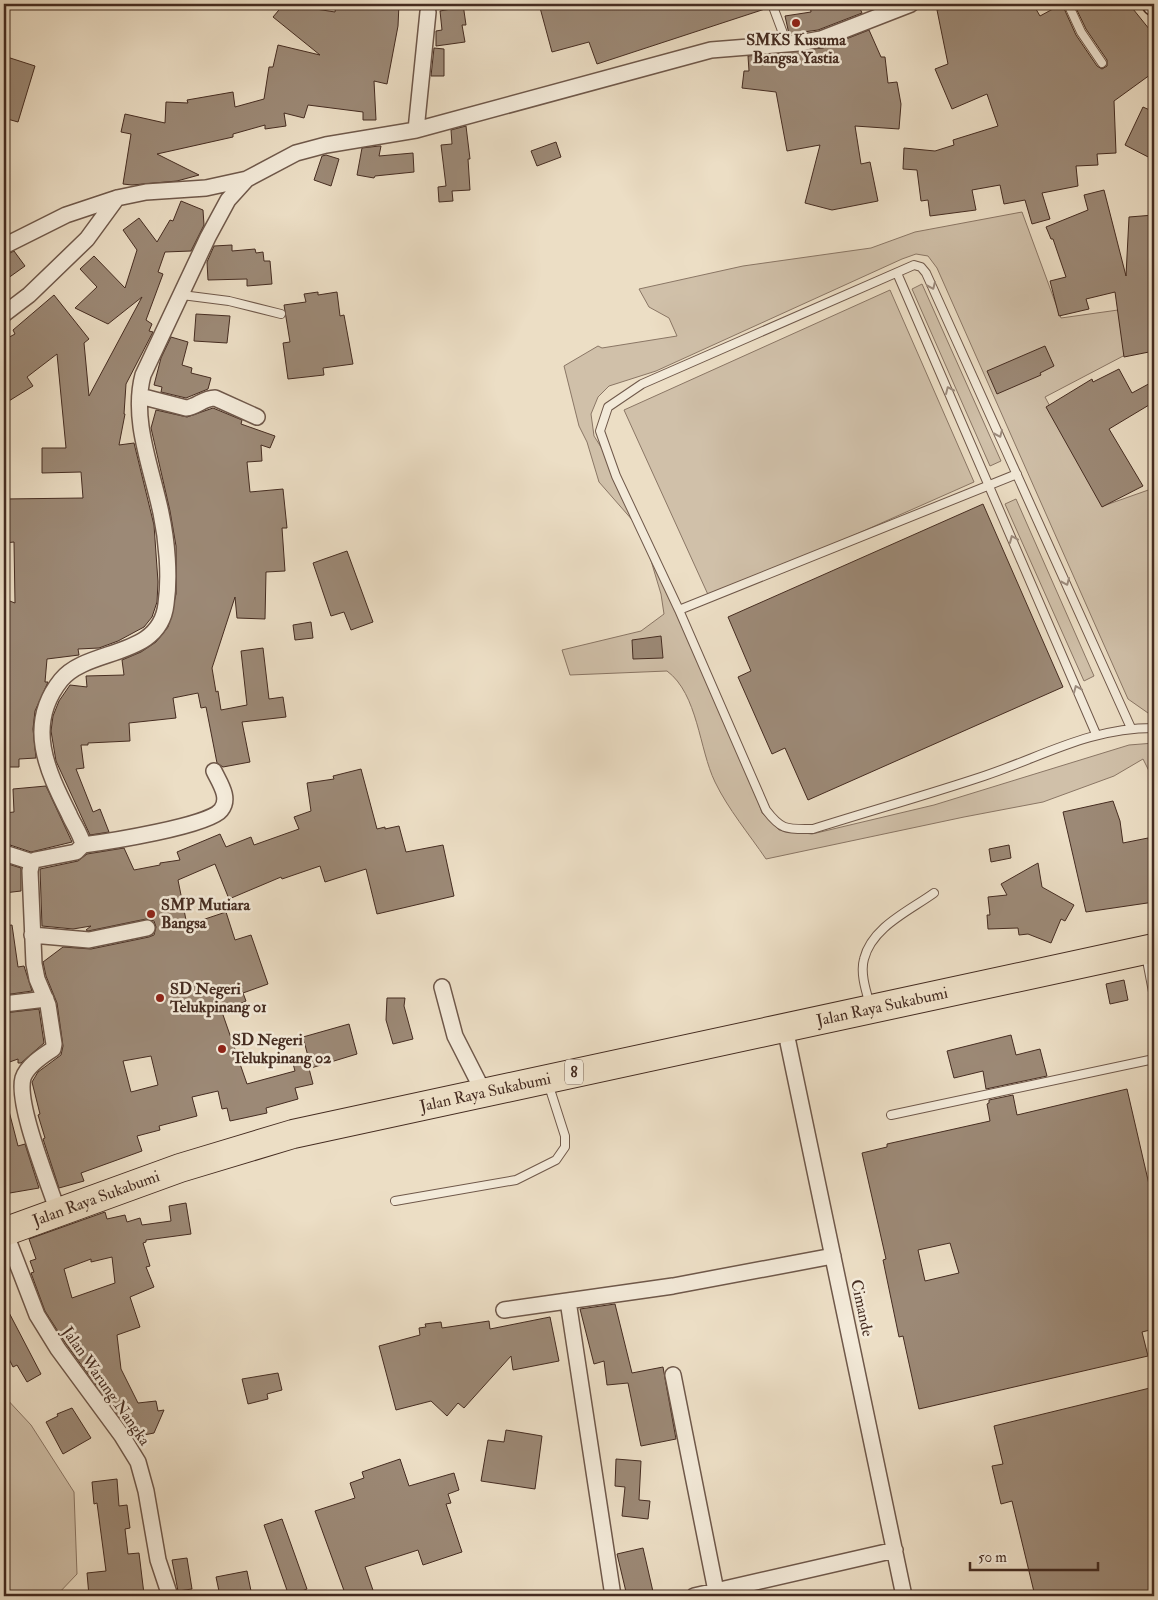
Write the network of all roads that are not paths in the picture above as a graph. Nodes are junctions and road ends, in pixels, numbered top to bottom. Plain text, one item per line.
1 (772, 4) edge
2 (911, 4) edge
3 (1068, 4) edge
4 (428, 12) dead end
5 (787, 44) junction
6 (1102, 63) dead end
7 (416, 130) junction
8 (247, 179) junction
9 (117, 198) junction
10 (4, 246) edge
11 (897, 273) junction
12 (182, 295) junction
13 (4, 314) edge
14 (281, 314) dead end
15 (140, 396) junction
16 (257, 417) dead end
17 (1017, 474) junction
18 (991, 486) junction
19 (679, 610) junction
20 (1131, 728) junction
21 (1154, 728) edge
22 (1096, 734) junction
23 (214, 771) dead end
24 (83, 845) junction
25 (4, 853) edge
26 (32, 862) junction
27 (934, 893) dead end
28 (147, 928) dead end
29 (32, 935) junction
30 (1150, 949) edge
31 (442, 987) dead end
32 (1154, 997) edge
33 (46, 999) junction
34 (4, 1004) edge
35 (871, 1009) junction
36 (785, 1028) junction
37 (1154, 1059) edge
38 (547, 1078) junction
39 (483, 1092) junction
40 (891, 1115) dead end
41 (395, 1201) dead end
42 (58, 1212) junction
43 (4, 1232) edge
44 (833, 1256) junction
45 (568, 1301) junction
46 (504, 1310) dead end
47 (673, 1375) dead end
48 (895, 1550) junction
49 (716, 1591) junction
50 (168, 1596) edge
51 (613, 1596) edge
52 (694, 1596) edge
53 (904, 1596) edge

1 - 5 lane
2 - 5 street
3 - 6 lane
4 - 7 street
5 - 7 street
7 - 8 street
8 - 9 street
8 - 12 street
9 - 10 street
9 - 13 street
11 -> 17 lane
18 -> 11 lane
11 - 19 lane
12 - 14 lane
12 - 15 street
15 - 16 street
15 - 24 street
17 - 18 lane
17 -> 20 lane
18 - 19 lane
22 -> 18 lane
19 - 22 lane
20 - 21 lane
20 - 22 lane
23 - 24 street
24 - 26 street
25 - 26 street
26 - 29 street
27 - 35 lane
28 - 29 street
29 - 33 street
30 - 32 lane
30 - 35 highway, Jalan Raya Sukabumi / 8
31 - 39 street
33 - 34 street
33 - 42 street
35 - 36 highway, Jalan Raya Sukabumi / 8
36 - 38 highway, Jalan Raya Sukabumi / 8
36 - 44 street, Cimande
37 - 40 lane
38 - 39 highway, Jalan Raya Sukabumi / 8
38 - 41 lane
39 - 42 highway, Jalan Raya Sukabumi / 8
42 - 43 highway, Jalan Raya Sukabumi / 8
43 - 50 street, Jalan Warung Nangka
44 - 45 street
44 - 48 street, Cimande
45 - 46 street
45 - 51 street
47 - 49 street
48 - 49 street
48 - 53 street, Cimande
49 - 52 street

